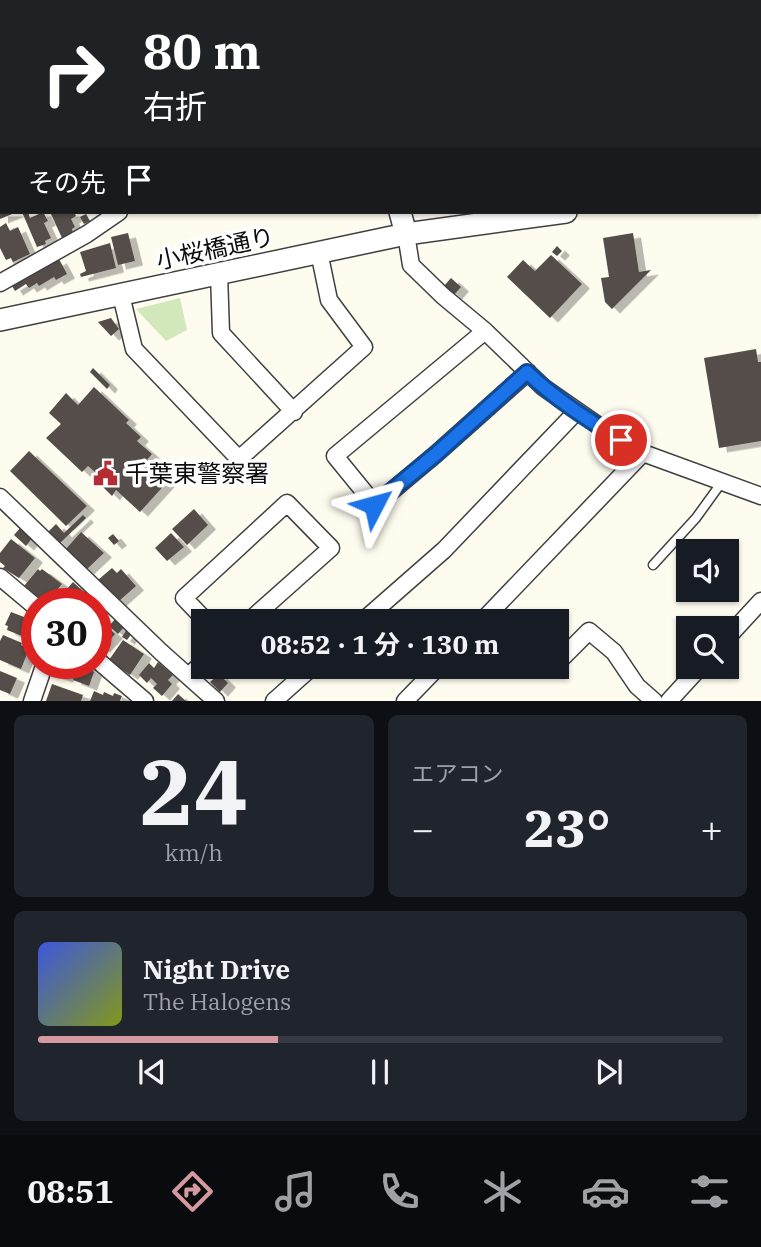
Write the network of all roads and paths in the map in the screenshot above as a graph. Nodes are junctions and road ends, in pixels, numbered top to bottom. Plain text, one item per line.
1 (117, 214) edge
2 (401, 214) edge
3 (551, 214) edge
4 (406, 234) junction
5 (319, 252) junction
6 (219, 274) junction
7 (0, 283) edge
8 (121, 295) junction
9 (0, 320) edge
10 (485, 331) junction
11 (527, 372) junction
12 (577, 411) junction
13 (294, 412) junction
14 (643, 453) junction
15 (722, 482) junction
16 (761, 496) edge
17 (0, 497) edge
18 (653, 565) dead end
19 (0, 577) edge
20 (21, 595) edge
21 (761, 601) edge
22 (195, 609) edge
23 (262, 609) edge
24 (377, 609) edge
25 (494, 609) edge
26 (739, 625) edge
27 (569, 652) edge
28 (112, 673) edge
29 (191, 673) edge
30 (188, 676) junction
31 (40, 679) edge
32 (299, 679) edge
33 (426, 679) edge
34 (689, 679) edge
35 (32, 701) edge
36 (145, 701) edge
37 (216, 701) edge
38 (274, 701) edge
39 (405, 701) edge
40 (654, 701) edge
41 (669, 701) edge

1 - 7 street
2 - 4 street
3 - 4 street, 小桜橋通り
4 - 5 street, 小桜橋通り
4 - 10 street
5 - 6 street, 小桜橋通り
5 - 13 street
6 - 8 street, 小桜橋通り
6 - 13 street
8 - 9 street, 小桜橋通り
8 - 13 street
10 - 11 street
10 - 11 street
11 - 12 street
12 - 14 street
12 - 24 street
14 - 15 street
14 - 25 street
15 - 16 street
15 - 18 lane
17 - 30 street
19 - 20 street
21 - 26 street
22 - 23 street
27 - 40 street
28 - 36 street
29 - 30 street
30 - 37 street
31 - 35 street
32 - 38 street
33 - 39 street
34 - 41 street

